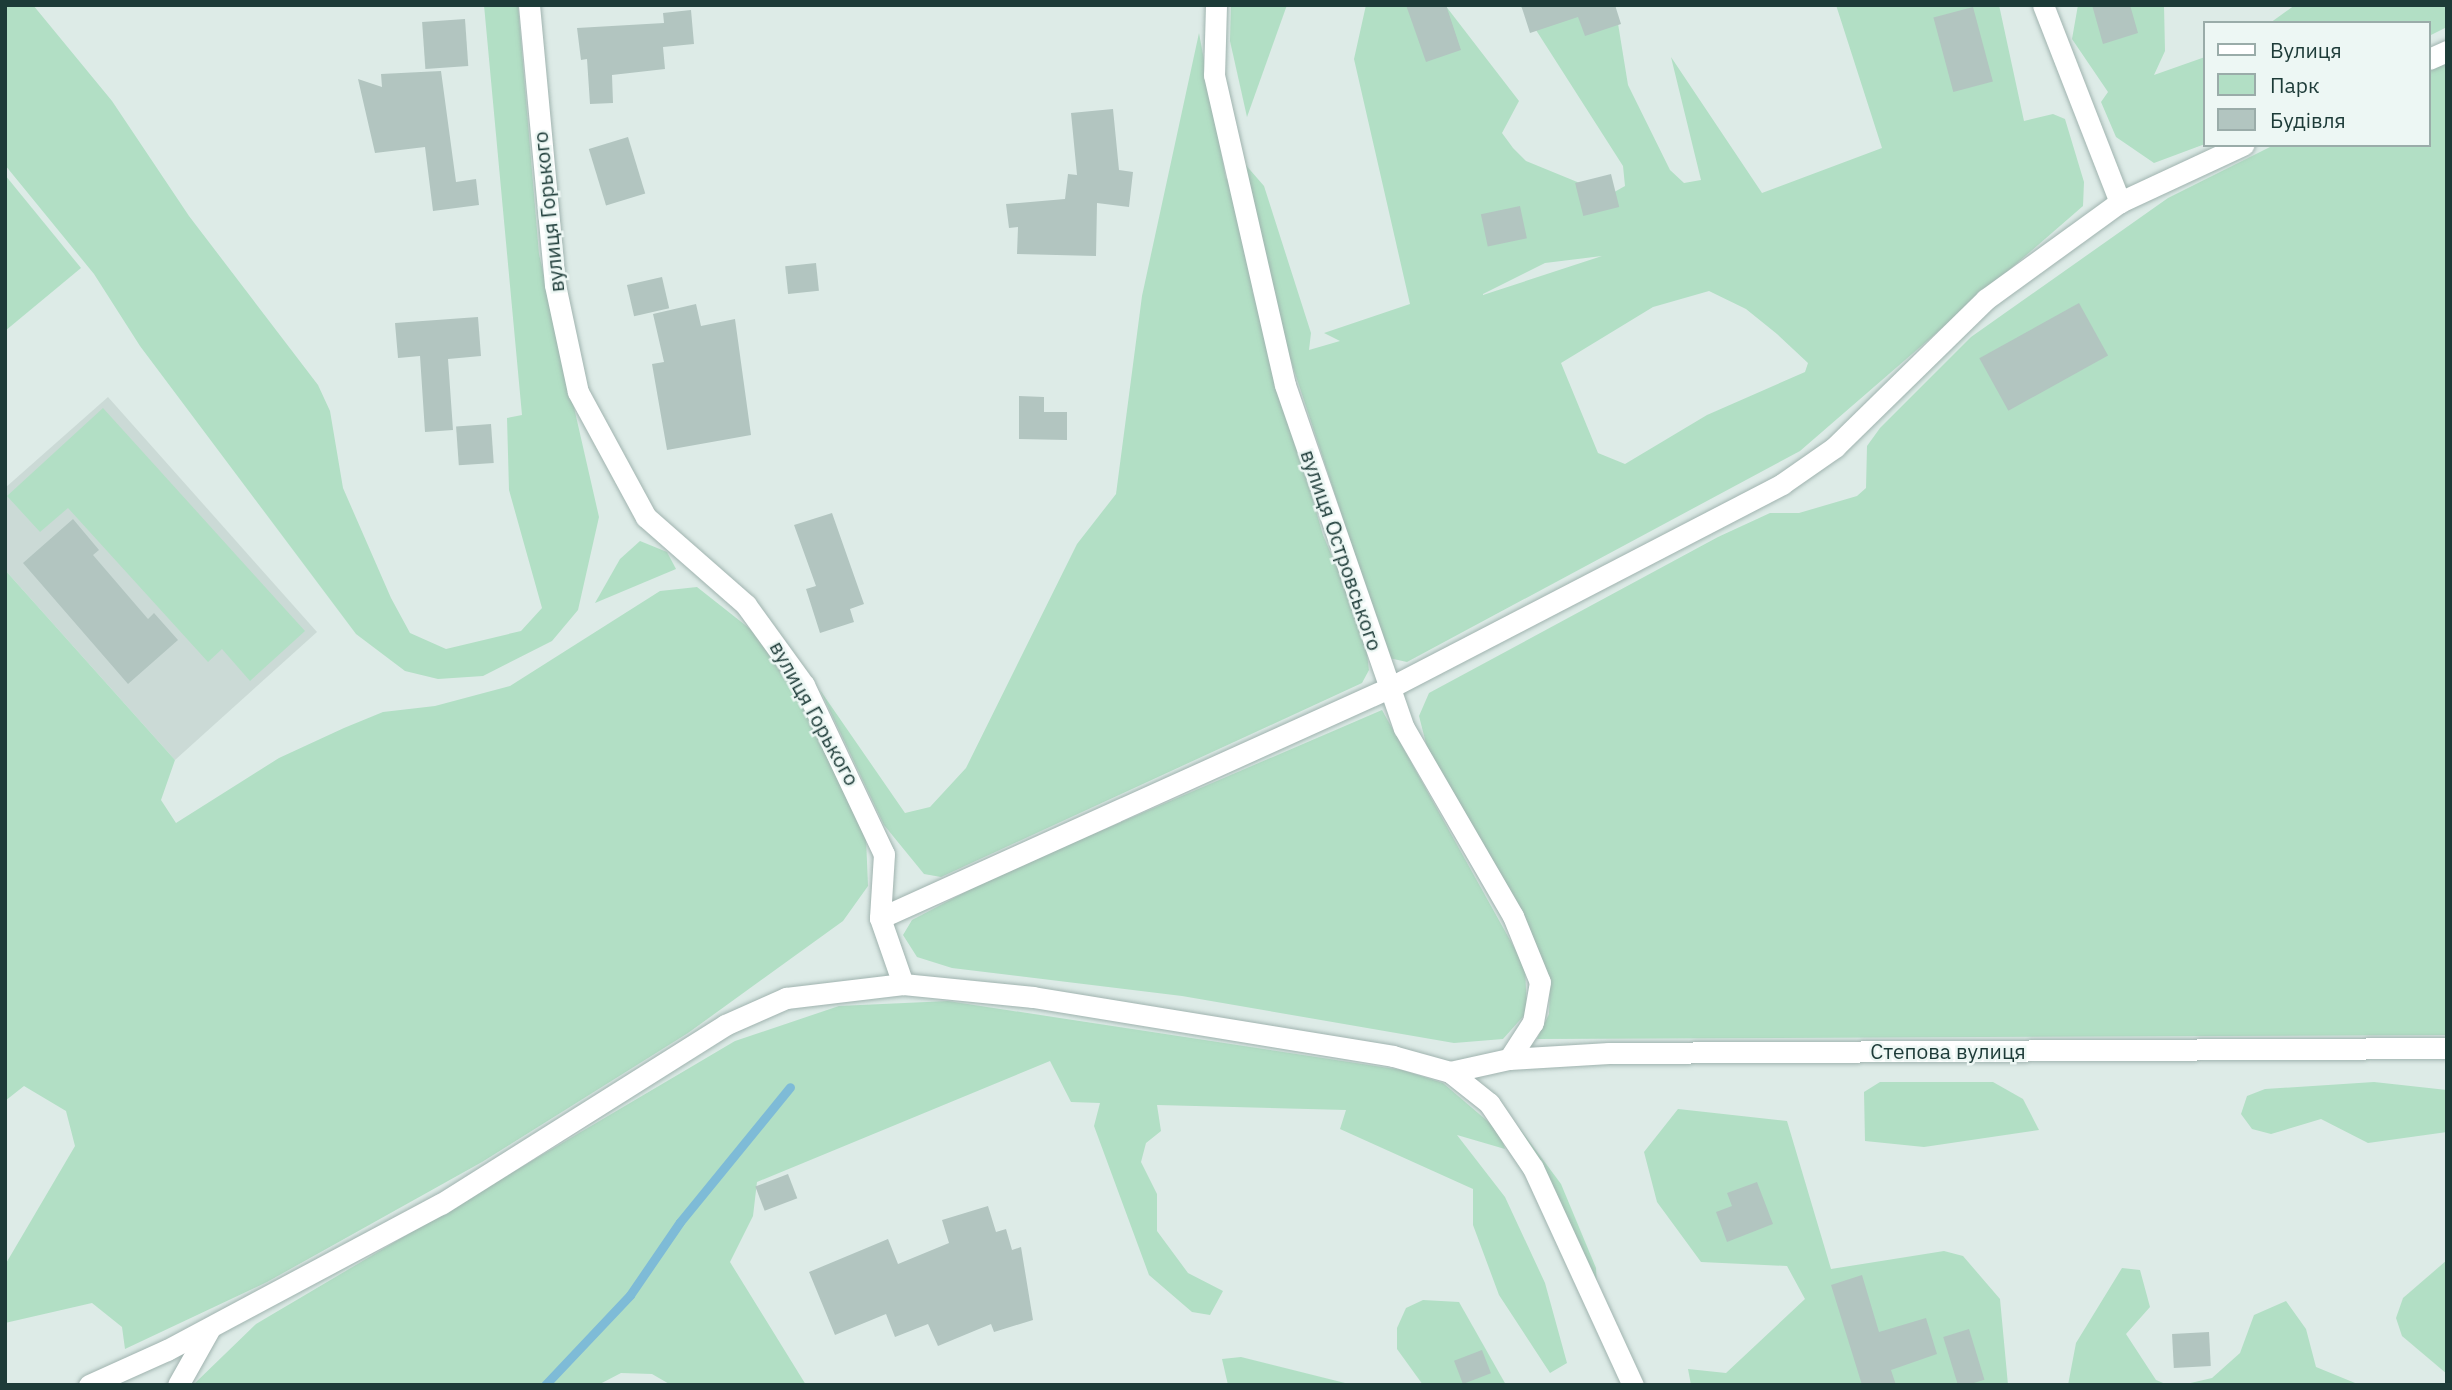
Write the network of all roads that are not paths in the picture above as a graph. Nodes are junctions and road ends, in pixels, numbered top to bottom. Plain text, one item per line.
1 (528, 5) edge
2 (1216, 5) edge
3 (2043, 5) edge
4 (2447, 51) edge
5 (2431, 58) edge
6 (2239, 147) edge
7 (2120, 202) junction
8 (1390, 688) junction
9 (880, 918) junction
10 (903, 984) junction
11 (2447, 1048) edge
12 (1509, 1059) junction
13 (1450, 1072) junction
14 (210, 1328) junction
15 (89, 1385) edge
16 (178, 1385) edge
17 (1633, 1385) edge

1 - 9 street, вулиця Горького
2 - 8 street, вулиця Островського
3 - 7 street
4 - 5 street
6 - 7 street
7 - 8 street
8 - 9 street
8 - 12 street, вулиця Островського
9 - 10 street, вулиця Горького
10 - 13 street
10 - 14 street
11 - 12 street, Степова вулиця
12 - 13 street, Степова вулиця
13 - 17 street
14 - 15 street
14 - 16 street

